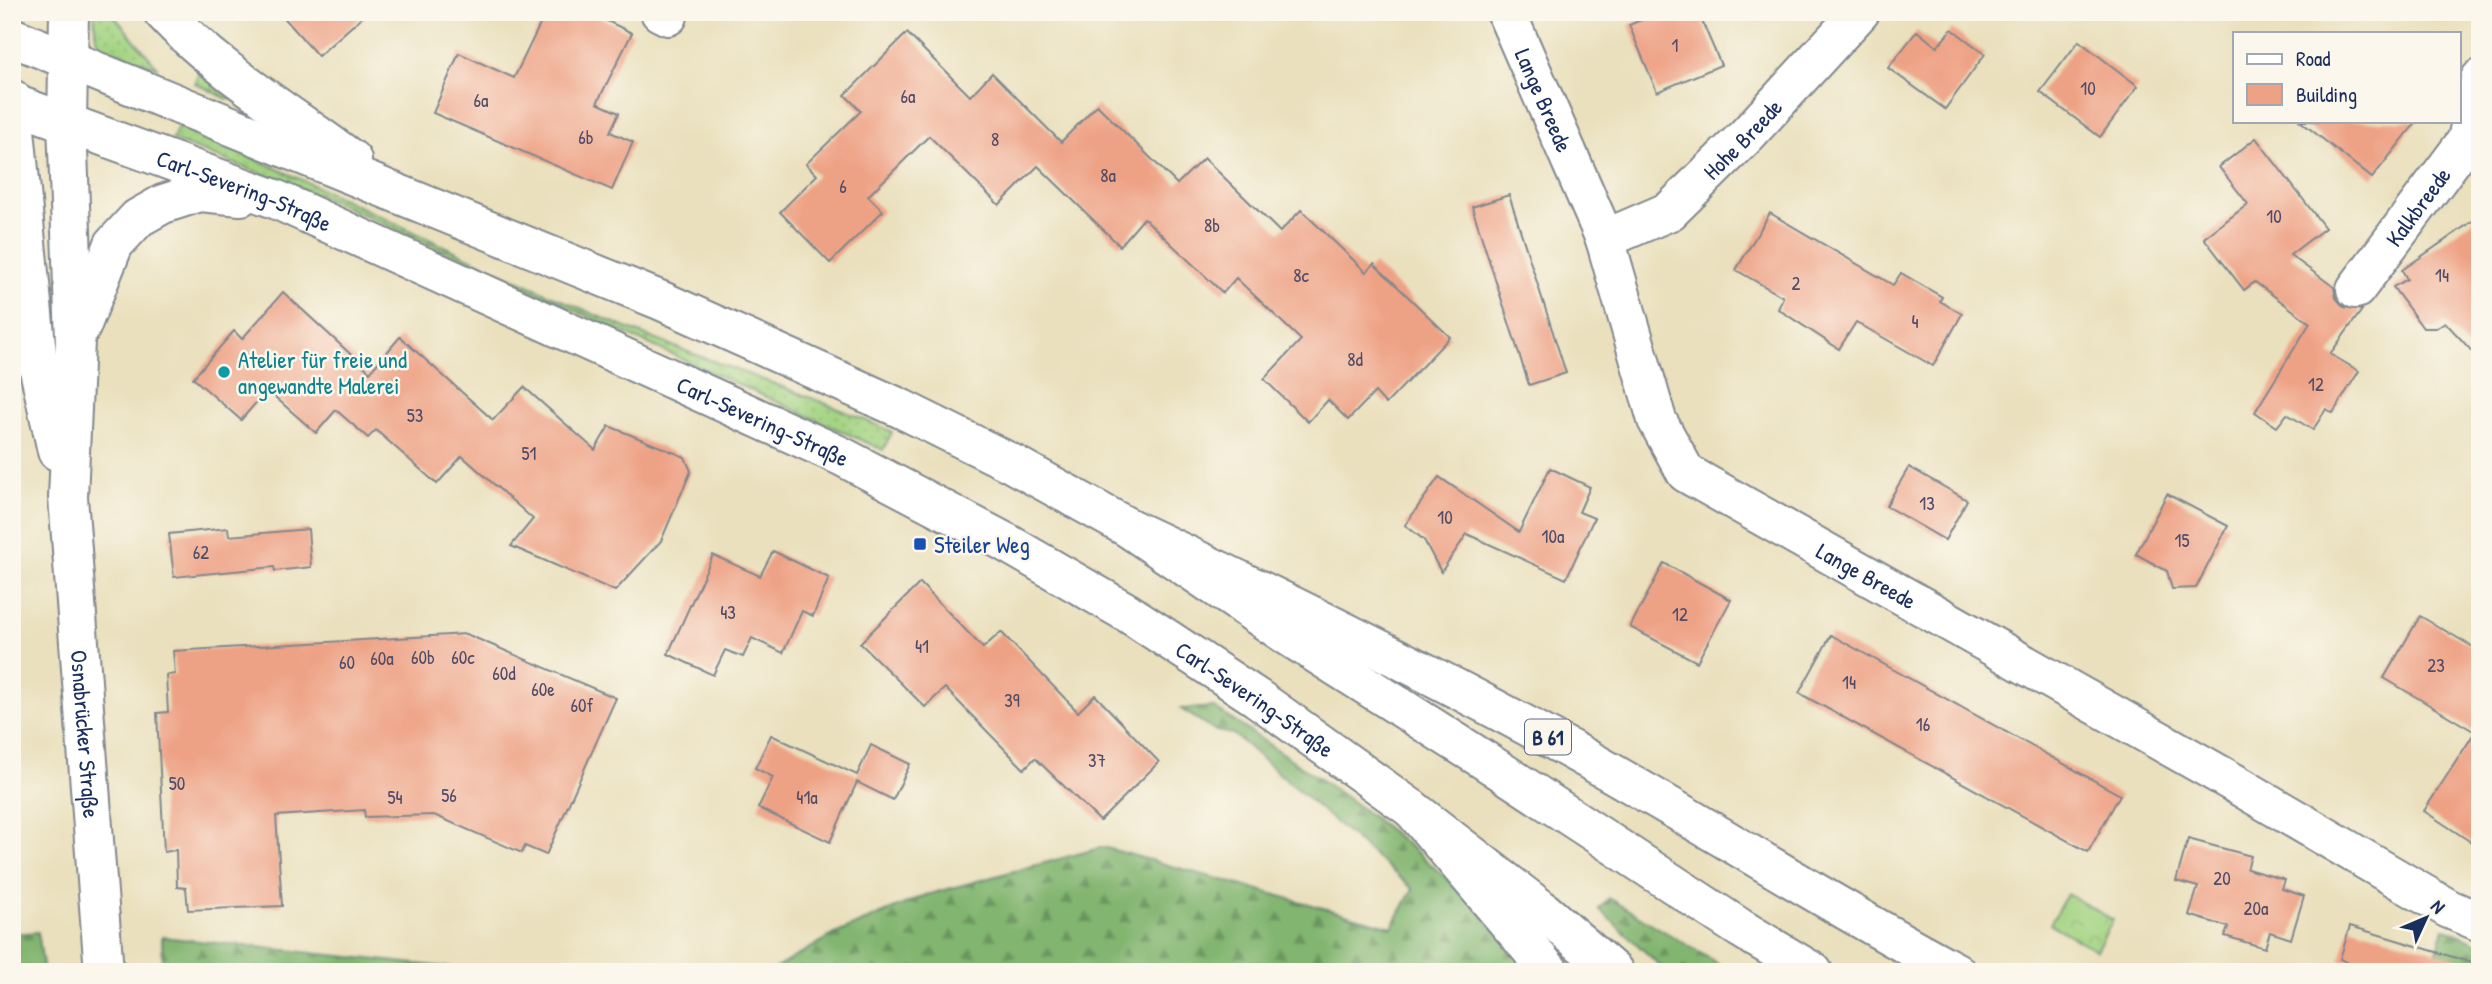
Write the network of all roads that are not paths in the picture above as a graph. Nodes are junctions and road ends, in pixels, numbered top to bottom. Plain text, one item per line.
1 (69, 12) edge
2 (163, 12) edge
3 (1506, 12) edge
4 (1860, 12) edge
5 (12, 37) edge
6 (70, 61) junction
7 (2480, 79) edge
8 (12, 101) edge
9 (67, 122) junction
10 (399, 194) junction
11 (275, 199) junction
12 (1605, 239) junction
13 (2356, 289) dead end
14 (75, 341) junction
15 (68, 497) junction
16 (1127, 527) junction
17 (1412, 809) junction
18 (2480, 922) edge
19 (104, 972) edge
20 (1550, 972) edge
21 (1614, 972) edge
22 (1813, 972) edge
23 (1956, 972) edge

1 - 6 main road
2 - 10 main road
3 - 12 main road, Lange Breede
4 - 12 main road, Hohe Breede
5 - 6 main road
6 - 9 main road, Osnabrücker Straße
6 - 10 main road
7 - 13 main road, Kalkbreede
8 - 9 main road, Carl-Severing-Straße
8 - 15 main road, Osnabrücker Straße
9 - 11 main road, Carl-Severing-Straße
9 - 14 main road, Osnabrücker Straße
10 - 16 main road
11 - 14 main road
11 - 17 main road, Carl-Severing-Straße
12 - 18 main road, Lange Breede
14 - 15 main road, Osnabrücker Straße
15 - 19 main road, Osnabrücker Straße
16 - 22 main road
16 - 23 main road, B 61
17 - 20 main road
17 - 21 main road

